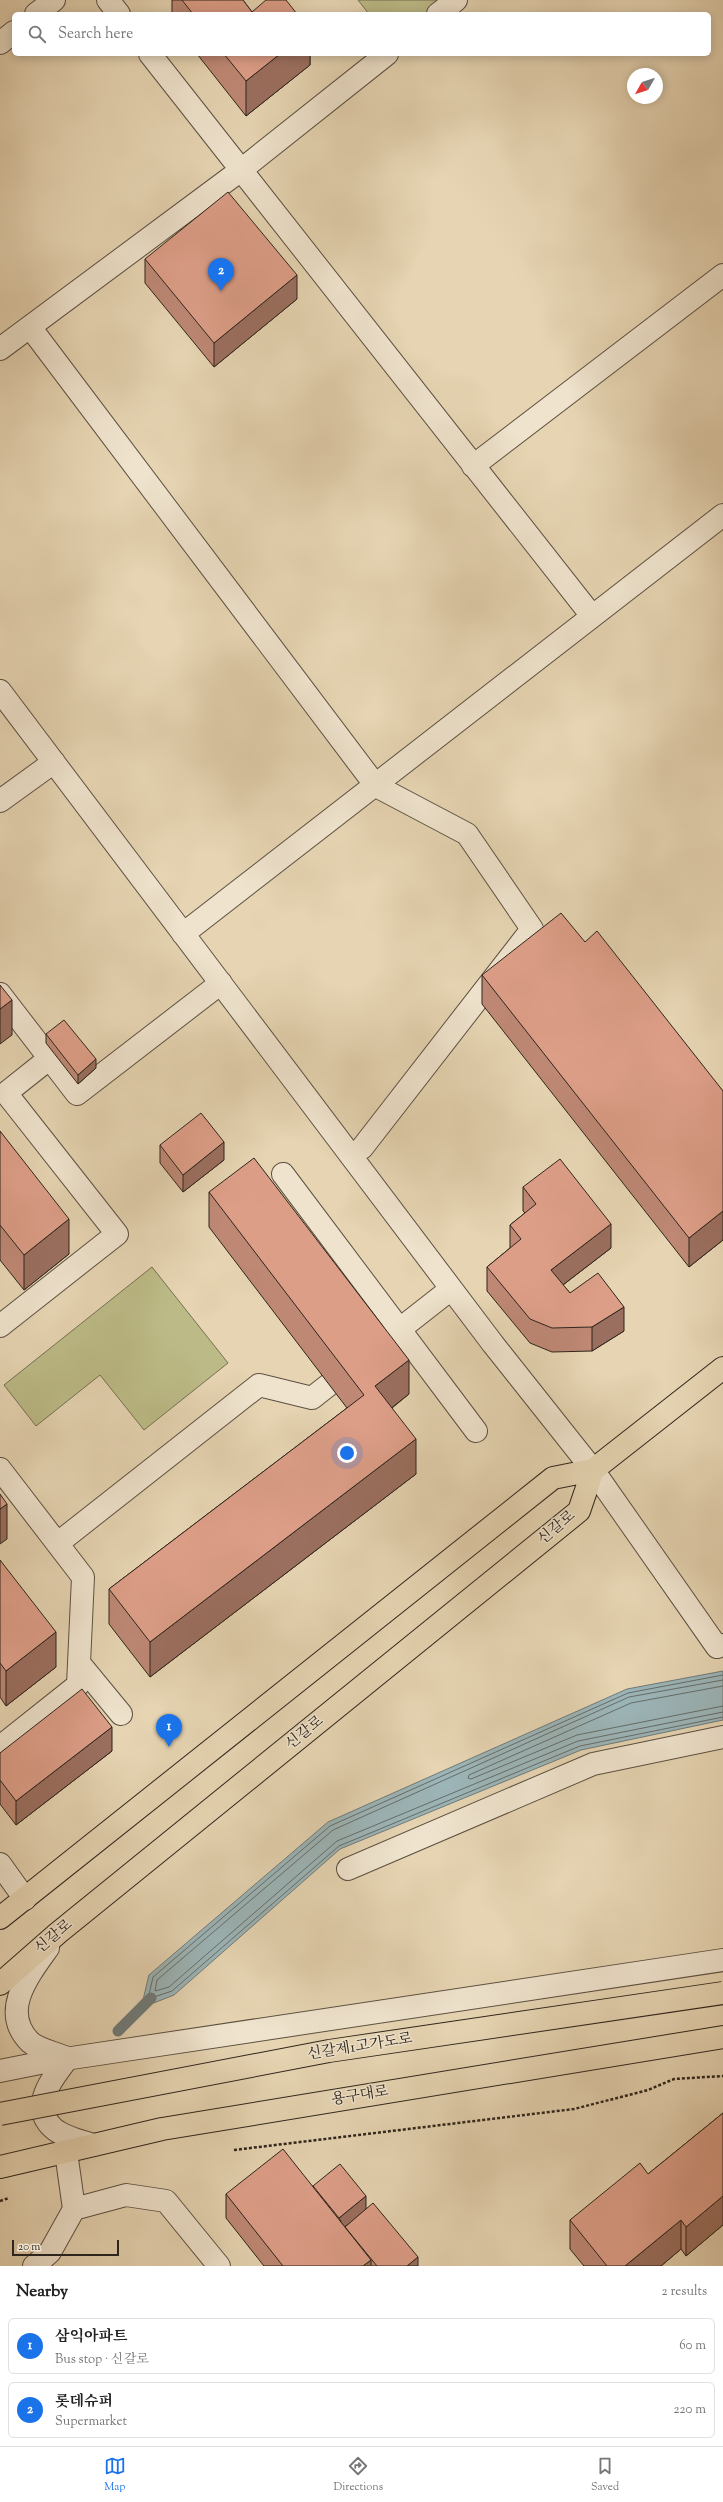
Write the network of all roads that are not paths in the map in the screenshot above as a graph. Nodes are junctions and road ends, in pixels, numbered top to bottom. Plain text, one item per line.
1 (54, 0) edge
2 (108, 0) edge
3 (456, 0) edge
4 (39, 12) edge
5 (117, 12) edge
6 (441, 12) edge
7 (12, 34) edge
8 (0, 43) edge
9 (152, 56) edge
10 (384, 56) edge
11 (241, 170) junction
12 (723, 275) edge
13 (30, 327) junction
14 (0, 349) edge
15 (473, 466) junction
16 (723, 515) edge
17 (592, 616) junction
18 (0, 691) edge
19 (54, 762) junction
20 (376, 786) junction
21 (0, 800) edge
22 (183, 934) junction
23 (221, 983) junction
24 (0, 994) edge
25 (50, 1058) junction
26 (362, 1148) dead end
27 (283, 1174) dead end
28 (451, 1289) junction
29 (0, 1326) edge
30 (400, 1329) junction
31 (723, 1368) edge
32 (476, 1431) dead end
33 (0, 1469) edge
34 (593, 1470) junction
35 (58, 1543) junction
36 (723, 1645) edge
37 (79, 1663) junction
38 (121, 1714) dead end
39 (723, 1737) edge
40 (0, 1747) edge
41 (0, 1864) edge
42 (348, 1869) dead end
43 (25, 1899) junction
44 (0, 1918) edge
45 (58, 1934) junction
46 (723, 1960) edge
47 (0, 1984) edge
48 (723, 1993) edge
49 (723, 2037) edge
50 (68, 2058) junction
51 (0, 2071) edge
52 (0, 2114) edge
53 (93, 2145) junction
54 (66, 2152) junction
55 (0, 2166) edge
56 (74, 2209) junction
57 (34, 2266) edge
58 (219, 2266) edge

1 - 4 street
2 - 5 street
3 - 6 street
7 - 8 street
9 - 11 street
10 - 11 street
11 - 13 street
11 - 15 street
12 - 15 street
13 - 14 street
13 - 20 street
15 - 17 street
16 - 17 street
17 - 20 street
18 - 19 street
19 - 21 street
19 - 22 street
20 - 22 street
20 - 26 street
22 - 23 street
23 - 25 street
23 - 28 street
24 - 25 street
25 - 29 street
27 - 30 street
28 - 30 street
28 - 34 street
30 - 32 street
30 - 35 street
31 - 34 main road
33 - 35 street
34 - 36 street
34 - 43 main road
34 - 45 main road, 신갈로
35 - 37 street
37 - 38 street
37 - 40 street
39 - 42 street
41 - 43 street
43 - 44 main road
45 - 47 main road, 신갈로
45 - 50 street
46 - 50 street
48 - 52 main road, 신갈제1고가도로, bridge
49 - 53 main road, 용구대로
50 - 51 street
50 - 53 street
53 - 54 main road, 용구대로
54 - 55 main road, 용구대로
54 - 56 street
56 - 57 street
56 - 58 street

